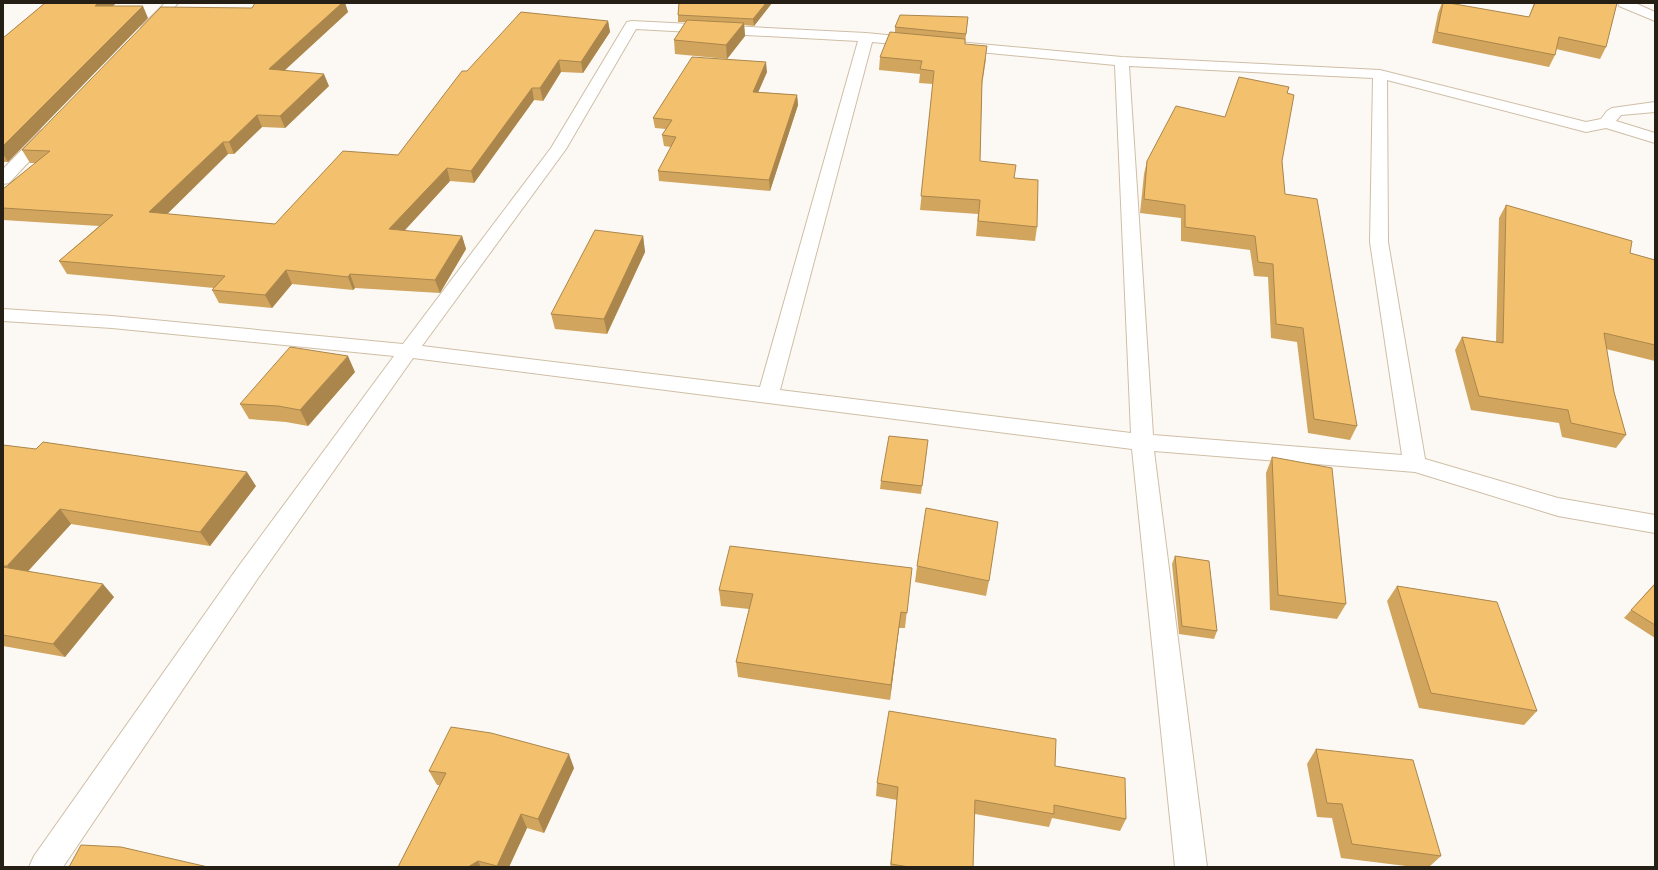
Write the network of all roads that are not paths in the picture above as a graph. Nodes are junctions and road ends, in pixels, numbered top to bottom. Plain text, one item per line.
1 (172, 3) edge
2 (1624, 3) edge
3 (1655, 17) edge
4 (139, 37) edge
5 (866, 37) junction
6 (928, 43) edge
7 (944, 45) edge
8 (1122, 61) junction
9 (1380, 74) junction
10 (1655, 108) edge
11 (58, 122) edge
12 (1607, 123) junction
13 (1655, 138) edge
14 (3, 179) edge
15 (3, 315) edge
16 (408, 351) junction
17 (768, 396) junction
18 (1142, 442) junction
19 (1415, 464) junction
20 (1655, 524) edge
21 (44, 867) edge
22 (1191, 867) edge

1 - 4 street
2 - 3 street
5 - 6 street
5 - 16 street
5 - 17 street
7 - 8 street
8 - 9 street
8 - 18 street
9 - 12 street
9 - 19 street
10 - 12 street
11 - 14 street
12 - 13 street
15 - 16 street
16 - 17 street
16 - 21 street
17 - 18 street
18 - 19 street
18 - 22 street
19 - 20 street

